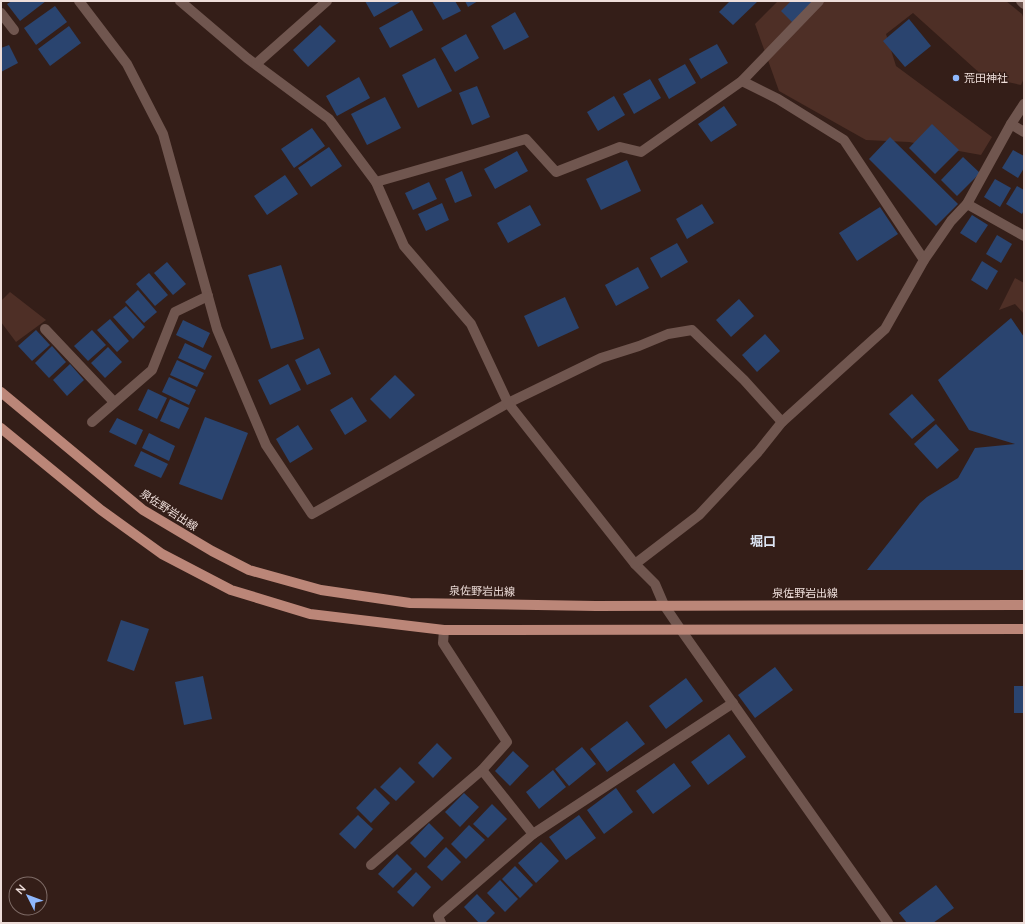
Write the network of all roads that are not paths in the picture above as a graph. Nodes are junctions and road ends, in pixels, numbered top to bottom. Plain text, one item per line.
1 (79, 1) edge
2 (327, 1) edge
3 (819, 1) edge
4 (1021, 1) edge
5 (184, 2) edge
6 (1024, 4) edge
7 (1, 13) edge
8 (14, 30) dead end
9 (256, 64) junction
10 (742, 81) junction
11 (1024, 104) edge
12 (1011, 124) junction
13 (1024, 132) edge
14 (376, 182) junction
15 (967, 204) junction
16 (1024, 236) edge
17 (924, 260) junction
18 (208, 296) junction
19 (45, 329) dead end
20 (1, 392) edge
21 (114, 402) junction
22 (508, 403) junction
23 (92, 422) dead end
24 (782, 422) junction
25 (1, 428) edge
26 (635, 564) junction
27 (664, 605) junction
28 (1024, 605) edge
29 (1024, 629) edge
30 (444, 630) junction
31 (681, 630) junction
32 (733, 703) junction
33 (482, 770) junction
34 (533, 834) junction
35 (372, 865) dead end
36 (441, 923) edge
37 (888, 923) edge

1 - 18 street
2 - 9 street
3 - 10 street
4 - 6 street
5 - 9 street
7 - 8 street
9 - 14 street
10 - 14 street
10 - 17 street
11 - 12 street
12 - 13 street
12 - 15 street
14 - 22 street
15 - 16 street
15 - 17 street
17 - 24 street
18 - 21 street
18 - 22 street
19 - 21 street
20 - 27 main road, 泉佐野岩出線
21 - 23 street
22 - 24 street
22 - 26 street
24 - 26 street
25 - 30 main road
26 - 27 street
27 - 28 main road, 泉佐野岩出線
27 - 31 street
29 - 31 main road
30 - 31 main road
30 - 33 street
31 - 32 street
32 - 34 street
32 - 37 street
33 - 34 street
33 - 35 street
34 - 36 street

